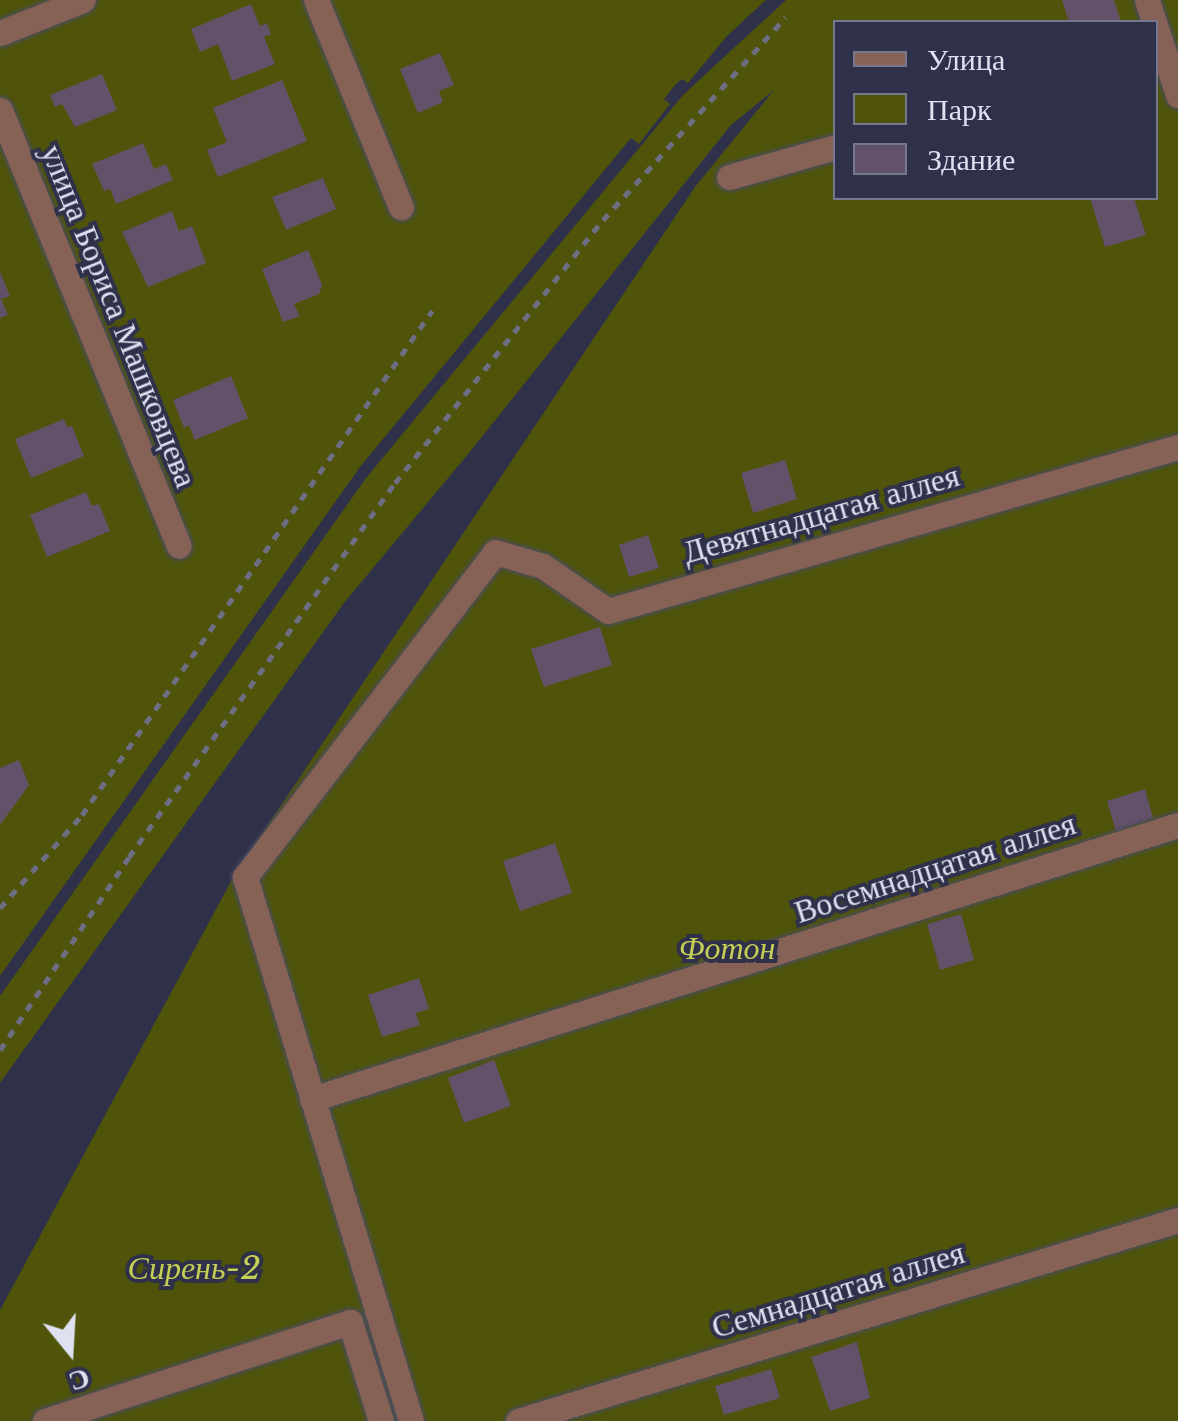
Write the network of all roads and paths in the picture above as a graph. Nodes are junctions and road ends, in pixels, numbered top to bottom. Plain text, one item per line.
1 (83, 0) edge
2 (316, 0) edge
3 (786, 17) dead end
4 (0, 33) edge
5 (1166, 53) edge
6 (1178, 95) edge
7 (0, 110) edge
8 (833, 148) edge
9 (729, 177) dead end
10 (401, 207) dead end
11 (432, 310) dead end
12 (1178, 448) edge
13 (178, 546) dead end
14 (1178, 825) edge
15 (0, 908) edge
16 (0, 1050) edge
17 (312, 1099) junction
18 (1178, 1220) edge
19 (45, 1421) edge
20 (381, 1421) edge
21 (411, 1421) edge
22 (518, 1421) edge

1 - 4 street
2 - 10 street
3 - 16 path
5 - 6 street
7 - 13 street, улица Бориса Машковцева
8 - 9 street
11 - 15 path
12 - 17 street, Девятнадцатая аллея
14 - 17 street, Восемнадцатая аллея
17 - 21 street
18 - 22 street, Семнадцатая аллея
19 - 20 street

